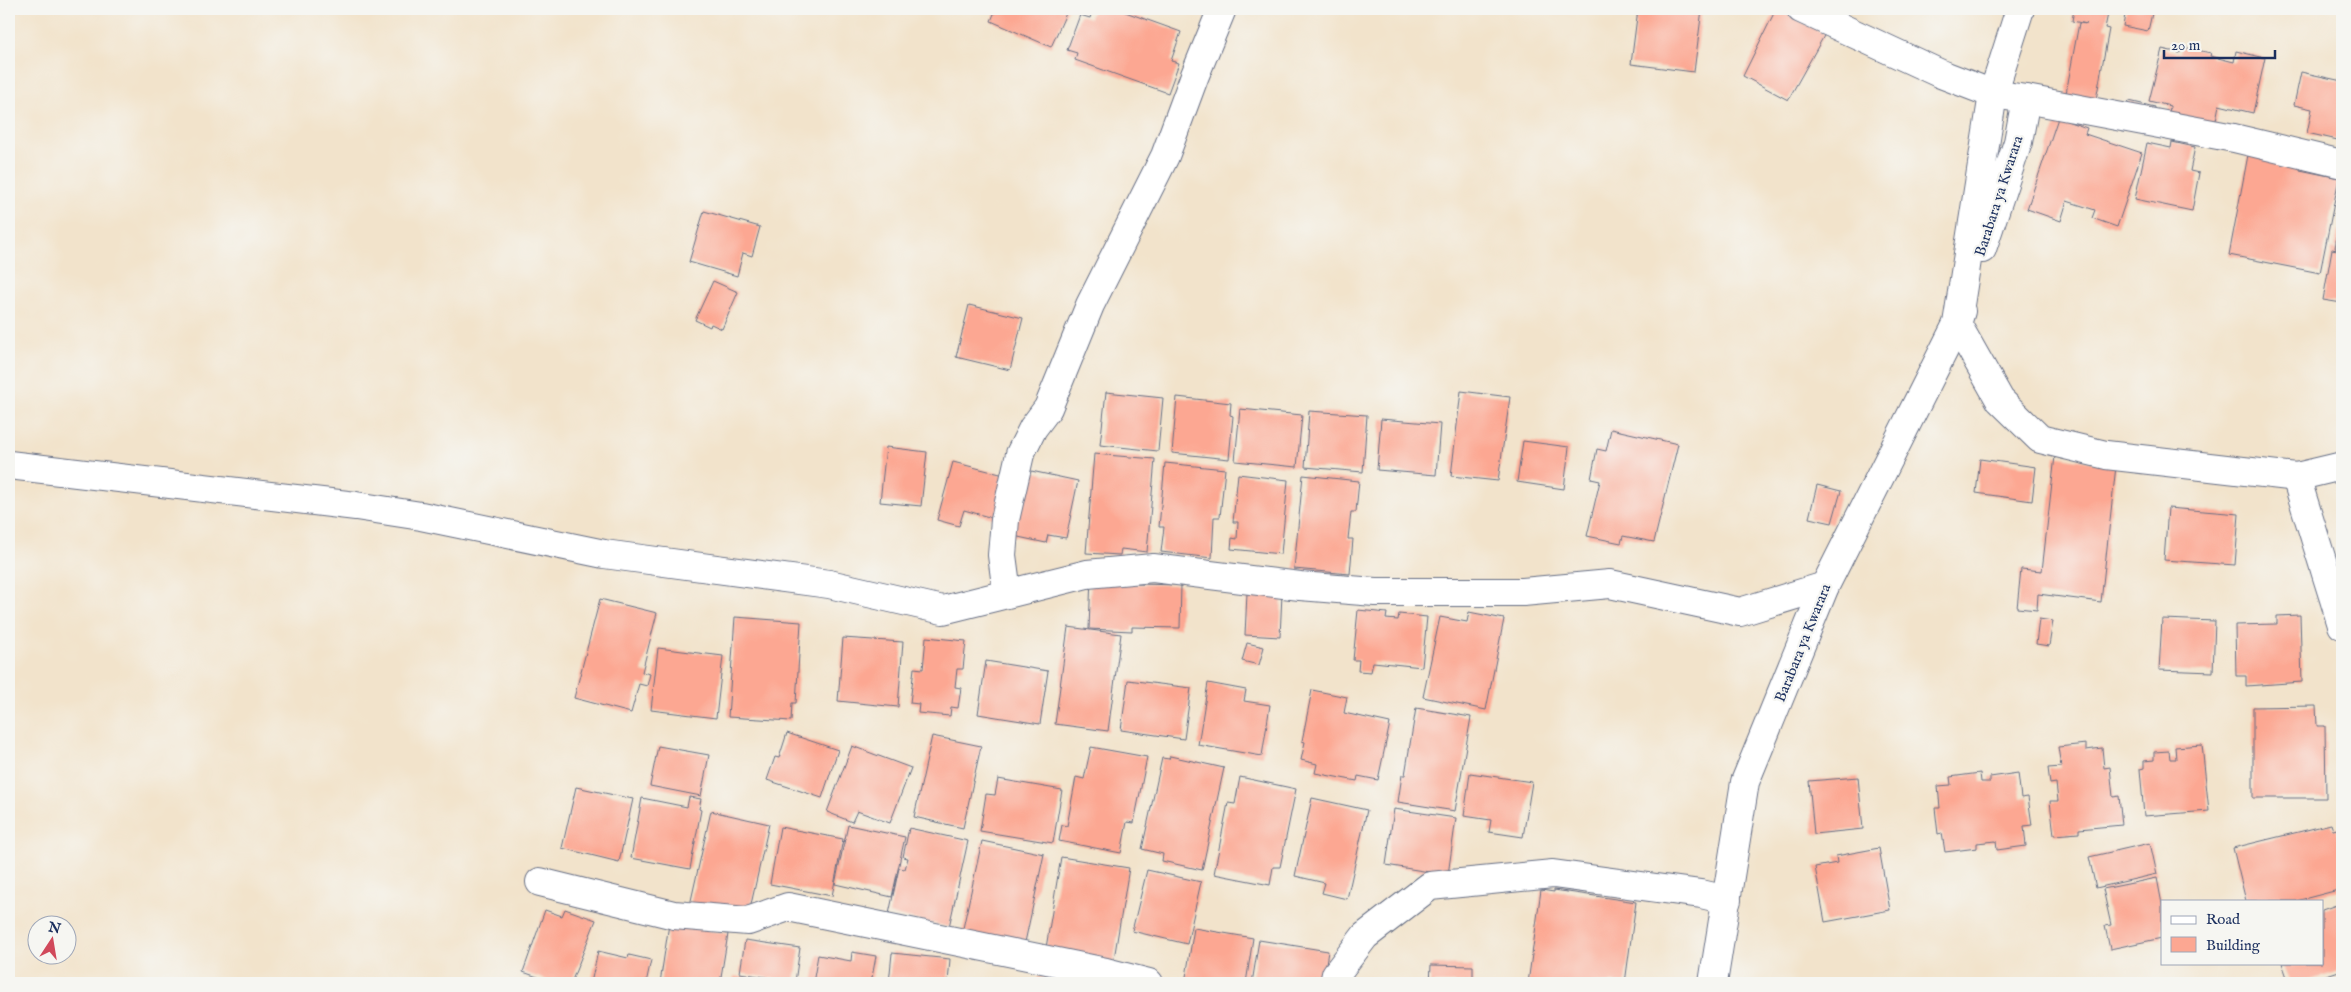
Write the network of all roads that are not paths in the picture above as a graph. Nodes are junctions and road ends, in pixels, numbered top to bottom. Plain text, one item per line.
1 (1222, 9) edge
2 (1801, 9) edge
3 (2022, 9) edge
4 (1993, 94) junction
5 (2026, 99) junction
6 (2342, 164) edge
7 (1957, 324) junction
8 (9, 464) edge
9 (2342, 466) edge
10 (2296, 477) junction
11 (1826, 586) junction
12 (1007, 593) junction
13 (2342, 625) edge
14 (540, 882) dead end
15 (1727, 900) junction
16 (1149, 983) edge
17 (1334, 983) edge
18 (1713, 983) edge

1 - 12 street
2 - 4 street
3 - 4 street, Barabara ya Kwarara
4 - 5 street
4 - 7 street, Barabara ya Kwarara
5 - 6 street
5 - 7 street, Barabara ya Kwarara
7 - 10 street
7 - 11 street, Barabara ya Kwarara
8 - 12 street
9 - 10 street
10 - 13 street
11 - 12 street
11 - 15 street, Barabara ya Kwarara
14 - 16 street
15 - 17 street
15 - 18 street, Barabara ya Kwarara

